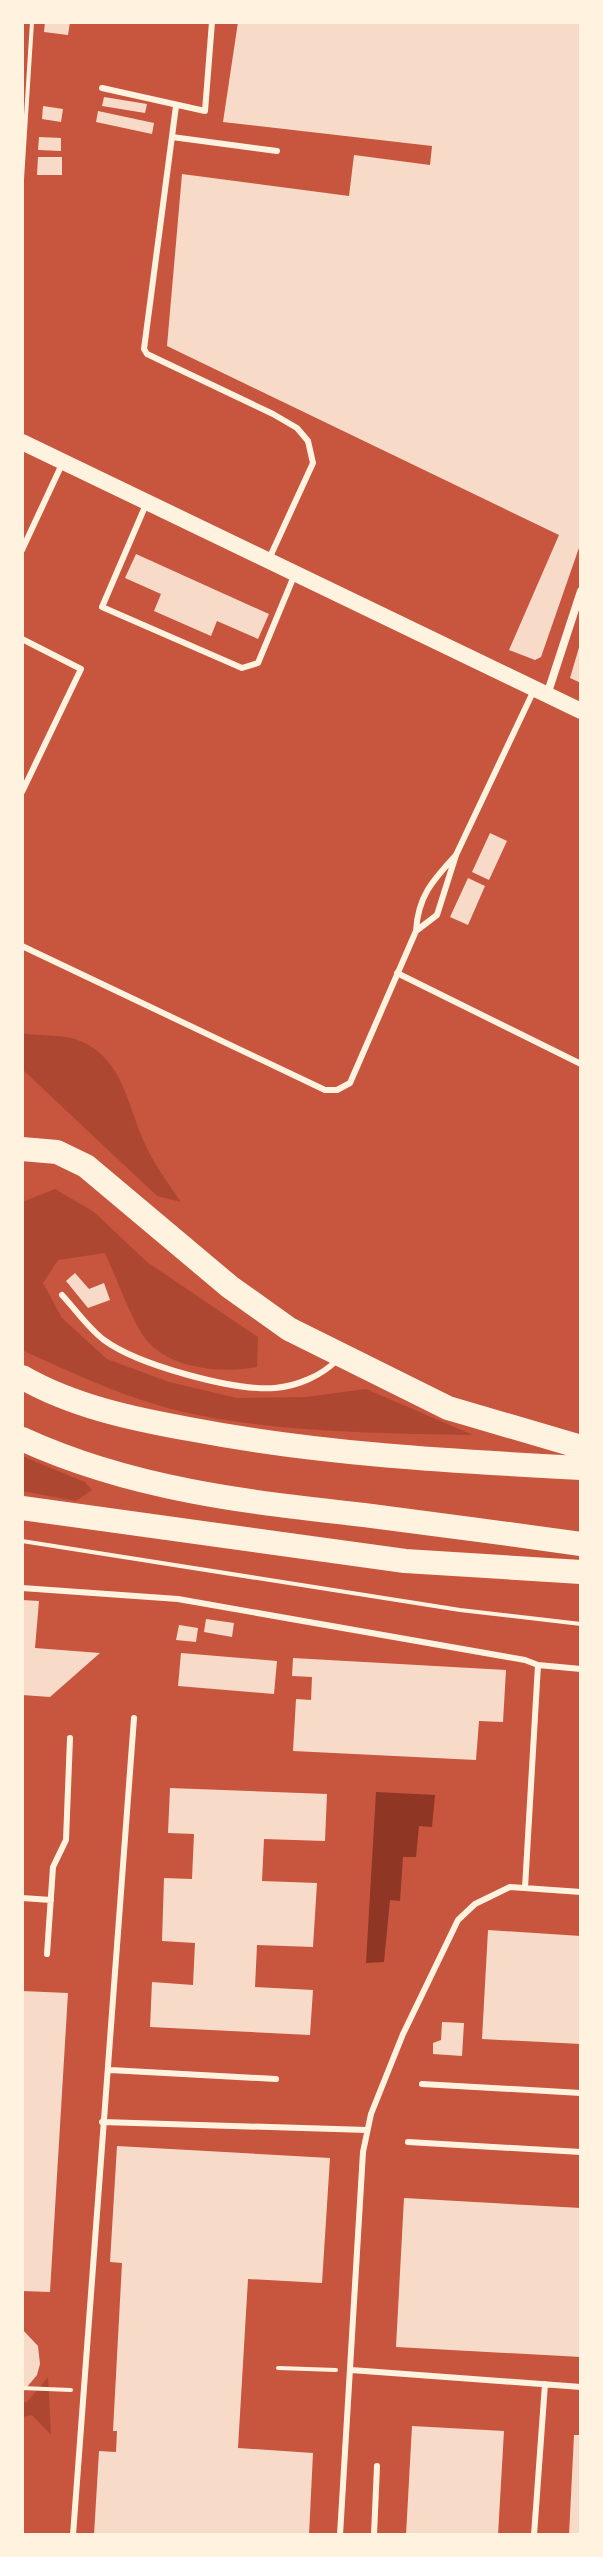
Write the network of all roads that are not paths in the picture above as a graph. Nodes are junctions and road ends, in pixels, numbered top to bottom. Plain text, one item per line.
1 (212, 22) edge
2 (102, 88) dead end
3 (176, 106) junction
4 (172, 137) junction
5 (277, 151) dead end
6 (22, 442) edge
7 (63, 462) junction
8 (148, 501) junction
9 (22, 550) edge
10 (269, 560) junction
11 (296, 573) junction
12 (581, 591) edge
13 (22, 639) edge
14 (540, 693) junction
15 (581, 711) edge
16 (22, 792) edge
17 (456, 855) junction
18 (416, 931) junction
19 (22, 946) edge
20 (397, 973) junction
21 (581, 1064) edge
22 (22, 1149) edge
23 (62, 1295) dead end
24 (340, 1356) junction
25 (22, 1377) edge
26 (22, 1439) edge
27 (581, 1447) edge
28 (581, 1468) edge
29 (22, 1508) edge
30 (581, 1544) edge
31 (581, 1572) edge
32 (22, 1588) edge
33 (538, 1665) junction
34 (581, 1669) edge
35 (134, 1718) dead end
36 (70, 1738) dead end
37 (525, 1888) junction
38 (581, 1892) edge
39 (22, 1898) edge
40 (51, 1900) junction
41 (47, 1954) dead end
42 (110, 2070) junction
43 (276, 2079) dead end
44 (422, 2084) dead end
45 (581, 2093) edge
46 (102, 2122) junction
47 (367, 2130) junction
48 (408, 2142) dead end
49 (581, 2152) edge
50 (351, 2370) junction
51 (545, 2384) junction
52 (581, 2387) edge
53 (377, 2466) dead end
54 (73, 2535) edge
55 (340, 2535) edge
56 (374, 2535) edge
57 (534, 2535) edge

1 - 3 lane
2 - 3 lane
3 - 4 lane
4 - 5 lane
4 - 10 lane
6 - 7 main road
7 - 8 main road
7 - 9 lane
8 - 10 main road
8 - 11 lane
10 - 11 main road
11 - 14 main road
12 - 14 street
13 - 16 lane
14 - 15 main road
14 - 17 lane
17 - 18 lane
17 - 18 lane
18 - 20 lane
19 - 20 lane
20 - 21 lane
22 - 24 highway
23 - 24 lane
24 - 27 highway
25 - 28 highway
26 - 30 highway
29 - 31 highway
32 - 33 lane
33 - 34 lane
33 - 37 lane
35 - 42 lane
36 - 40 lane
37 - 38 lane
37 - 47 lane
39 - 40 lane
40 - 41 lane
42 - 43 lane
42 - 46 lane
44 - 45 lane
46 - 47 lane
46 - 54 lane
47 - 50 lane
48 - 49 lane
50 - 51 lane
50 - 55 lane
51 - 52 lane
51 - 57 lane
53 - 56 lane

